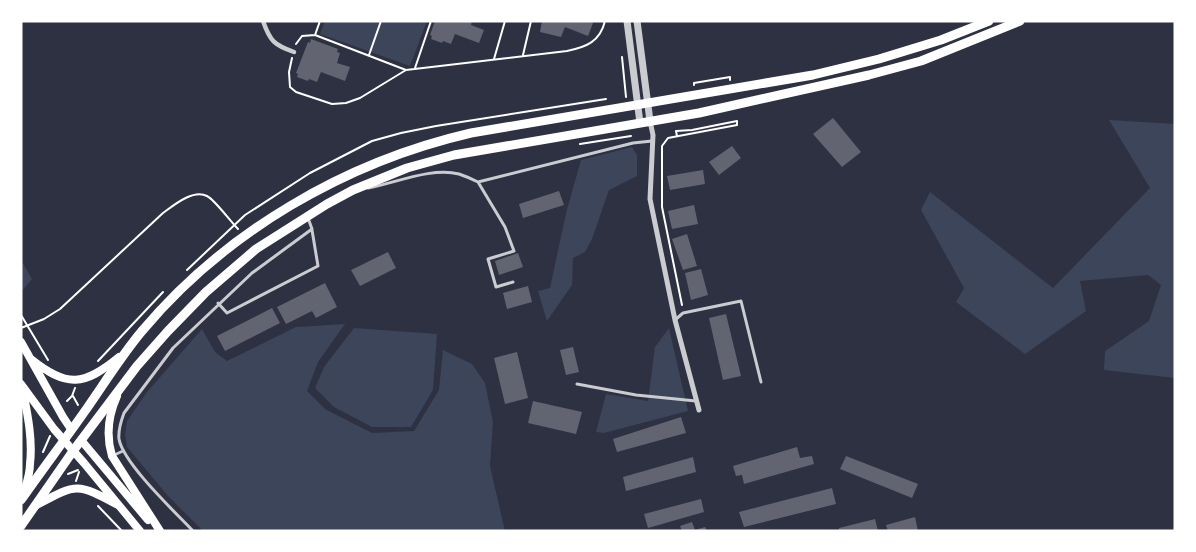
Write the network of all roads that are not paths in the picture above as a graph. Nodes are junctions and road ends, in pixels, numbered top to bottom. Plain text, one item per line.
1 (263, 21) edge
2 (627, 21) edge
3 (637, 21) edge
4 (989, 21) edge
5 (1020, 21) edge
6 (294, 52) road end
7 (648, 104) junction
8 (637, 106) junction
9 (650, 121) junction
10 (640, 122) junction
11 (652, 141) junction
12 (478, 182) junction
13 (353, 190) junction
14 (308, 216) junction
15 (312, 230) junction
16 (513, 282) dead end
17 (218, 303) junction
18 (675, 320) junction
19 (21, 342) edge
20 (125, 352) junction
21 (31, 359) junction
22 (761, 382) dead end
23 (21, 384) edge
24 (123, 384) junction
25 (577, 384) dead end
26 (696, 401) junction
27 (699, 410) dead end
28 (71, 429) junction
29 (63, 440) junction
30 (81, 440) junction
31 (73, 451) junction
32 (123, 451) junction
33 (112, 456) junction
34 (22, 499) edge
35 (33, 507) junction
36 (122, 508) junction
37 (129, 518) junction
38 (21, 526) edge
39 (132, 531) edge
40 (140, 531) edge
41 (159, 531) edge
42 (193, 531) edge

1 - 6 street
2 - 8 street
3 - 7 street
4 - 7 main road
5 - 9 main road
7 - 8 main road
7 - 9 street
8 - 10 street
8 - 20 main road
9 - 10 main road
9 - 11 street
10 - 13 main road
11 - 12 lane
11 - 18 street
12 - 13 lane
12 - 16 lane
13 - 14 main road
14 - 15 lane
14 - 24 main road
15 - 17 lane
15 - 17 lane
17 - 32 lane
18 - 22 lane
18 - 26 street
19 - 21 main road
20 - 21 main road
20 - 28 main road
21 - 28 main road
23 - 29 main road
23 - 34 main road
24 - 30 main road
24 - 33 main road
25 - 26 lane
26 - 27 street
28 - 29 main road
28 - 30 main road
29 - 31 main road
29 - 34 main road
30 - 31 main road
30 - 41 main road
31 - 35 main road
31 - 36 main road
32 - 33 lane
32 - 42 lane
33 - 41 main road
35 - 36 main road
35 - 38 main road
36 - 37 main road
37 - 39 lane
37 - 40 main road

